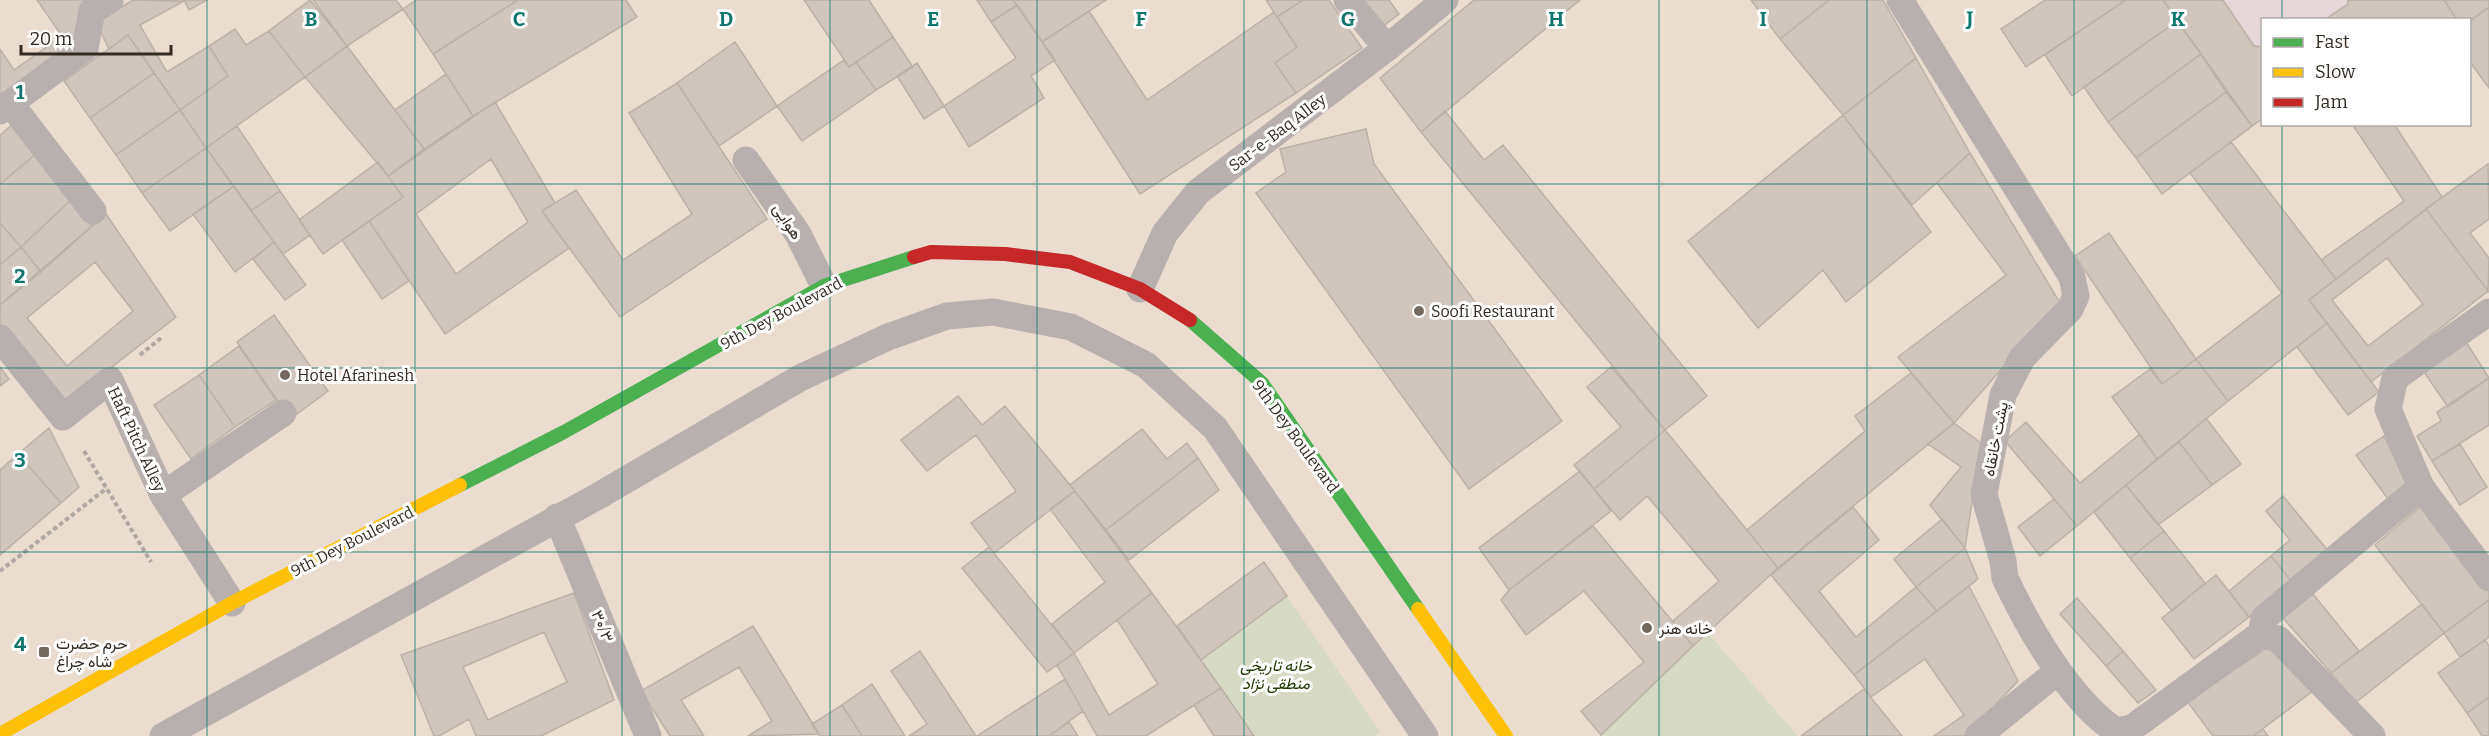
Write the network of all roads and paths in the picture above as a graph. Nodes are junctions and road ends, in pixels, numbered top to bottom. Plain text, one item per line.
1 (110, 0) edge
2 (1347, 0) edge
3 (1445, 0) edge
4 (1902, 1) edge
5 (1387, 48) junction
6 (5, 107) edge
7 (746, 160) dead end
8 (93, 211) dead end
9 (824, 286) junction
10 (1140, 289) junction
11 (2489, 312) edge
12 (0, 338) edge
13 (283, 413) dead end
14 (2421, 487) junction
15 (162, 495) junction
16 (556, 517) junction
17 (151, 562) dead end
18 (0, 571) edge
19 (2489, 578) edge
20 (232, 603) junction
21 (2261, 634) junction
22 (2058, 671) junction
23 (0, 734) edge
24 (163, 736) edge
25 (648, 736) edge
26 (1425, 736) edge
27 (1506, 736) edge
28 (1978, 736) edge
29 (2372, 736) edge

1 - 6 lane
2 - 5 lane
3 - 5 lane, Sar-e-Baq Alley
4 - 22 lane, پشت خانقاه
5 - 10 lane, Sar-e-Baq Alley
6 - 8 lane
7 - 9 lane, هوایی
9 - 10 street, 9th Dey Boulevard
9 - 20 street, 9th Dey Boulevard
10 - 27 street, 9th Dey Boulevard
11 - 14 lane
12 - 15 lane, Haft Pitch Alley
13 - 15 lane
14 - 19 lane
14 - 21 lane
15 - 20 lane, Haft Pitch Alley
16 - 24 lane
16 - 25 lane, ۳۰/۳
16 - 26 lane
17 - 18 path
20 - 23 street, 9th Dey Boulevard
21 - 22 lane, پشت خانقاه
21 - 29 lane
22 - 28 lane

